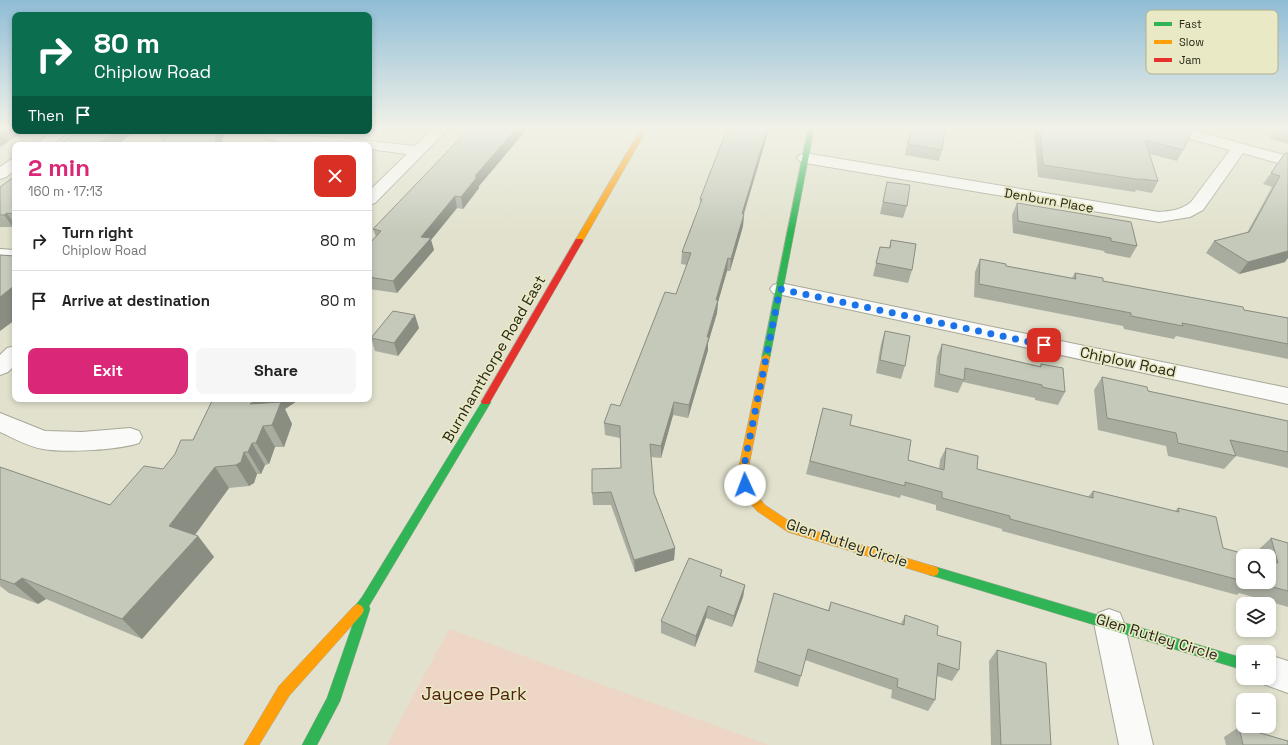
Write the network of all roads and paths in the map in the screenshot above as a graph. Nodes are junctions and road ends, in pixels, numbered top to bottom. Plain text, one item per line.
1 (405, 164) edge
2 (624, 164) edge
3 (804, 164) edge
4 (840, 164) edge
5 (1228, 164) edge
6 (12, 165) edge
7 (0, 174) edge
8 (372, 197) edge
9 (0, 254) edge
10 (12, 255) edge
11 (780, 289) junction
12 (12, 356) edge
13 (0, 367) edge
14 (1288, 396) edge
15 (0, 422) edge
16 (130, 437) dead end
17 (366, 601) junction
18 (1109, 623) junction
19 (1236, 662) edge
20 (1276, 673) edge
21 (1288, 677) edge
22 (251, 745) edge
23 (309, 745) edge
24 (1136, 745) edge

1 - 8 street
2 - 17 street, Burnhamthorpe Road East
3 - 11 street, Glen Rutley Circle
4 - 5 street, Denburn Place
6 - 7 street
9 - 10 street
11 - 14 street, Chiplow Road
11 - 18 street, Glen Rutley Circle
12 - 13 street
15 - 16 street
17 - 22 street, Burnhamthorpe Road East
17 - 23 street, Burnhamthorpe Road East
18 - 19 street, Glen Rutley Circle
18 - 24 street
20 - 21 street

